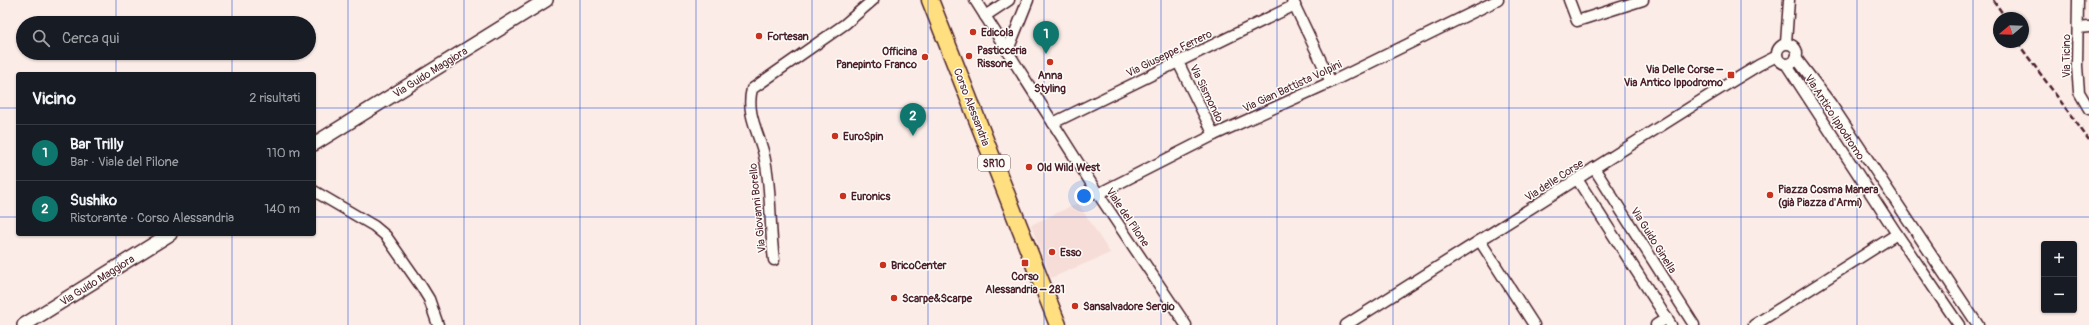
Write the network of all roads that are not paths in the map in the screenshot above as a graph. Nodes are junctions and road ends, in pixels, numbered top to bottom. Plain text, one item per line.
1 (546, 0) edge
2 (873, 0) edge
3 (930, 0) edge
4 (975, 0) edge
5 (1009, 0) edge
6 (1028, 0) edge
7 (1498, 0) edge
8 (1569, 0) edge
9 (1643, 0) edge
10 (1789, 0) edge
11 (2078, 0) edge
12 (1293, 3) edge
13 (985, 16) junction
14 (2089, 27) edge
15 (2078, 28) junction
16 (1786, 43) junction
17 (1008, 50) junction
18 (1777, 56) junction
19 (1796, 58) junction
20 (1178, 62) junction
21 (1786, 64) junction
22 (1330, 82) junction
23 (2089, 109) edge
24 (1053, 123) junction
25 (1214, 135) junction
26 (316, 143) edge
27 (1594, 168) junction
28 (1876, 173) junction
29 (1577, 179) junction
30 (1864, 182) junction
31 (316, 192) edge
32 (1098, 194) junction
33 (1897, 234) junction
34 (167, 236) edge
35 (1480, 242) junction
36 (1922, 243) junction
37 (1909, 252) junction
38 (774, 260) dead end
39 (1669, 322) edge
40 (436, 324) edge
41 (24, 325) edge
42 (1058, 325) edge
43 (1186, 325) edge
44 (1346, 325) edge
45 (1534, 325) edge
46 (1656, 325) edge
47 (1694, 325) edge
48 (1754, 325) edge
49 (1959, 325) edge
50 (1978, 325) edge

1 - 26 street, Via Guido Maggiora
2 - 38 street, Via Giovanni Borello
3 - 42 main road, Corso Alessandria / SR10
4 - 13 street, Viale del Pilone
5 - 13 street
6 - 17 street
7 - 22 street, Via Gian Battista Volpini
8 - 9 street
10 - 16 street
11 - 15 street, Via Ticino
12 - 20 street, Via Giuseppe Ferrero
12 - 22 street
13 - 17 street, Viale del Pilone
14 - 15 street
15 - 23 street, Via Ticino
16 - 18 street
16 - 19 street
17 - 24 street, Viale del Pilone
18 - 21 street
18 - 27 street, Via delle Corse
19 - 21 street
19 - 28 street, Via Antico Ippodromo
20 - 24 street, Via Giuseppe Ferrero
20 - 25 street, Via Sismondo
21 - 30 street, Via Antico Ippodromo
22 - 25 street, Via Gian Battista Volpini
24 - 32 street, Viale del Pilone
25 - 32 street, Via Gian Battista Volpini
27 - 29 street, Via delle Corse
27 - 47 street, Via Guido Ginella
28 - 30 street
28 - 36 street, Via Antico Ippodromo
29 - 35 street, Via delle Corse
29 - 39 street
30 - 33 street, Via Antico Ippodromo
31 - 40 street
32 - 43 street, Viale del Pilone
33 - 37 street, Via Antico Ippodromo
33 - 48 street
34 - 41 street, Via Guido Maggiora
35 - 44 street, Via delle Corse
35 - 45 street
36 - 37 street
36 - 50 street, Via Antico Ippodromo
37 - 49 street, Via Antico Ippodromo
39 - 46 street

